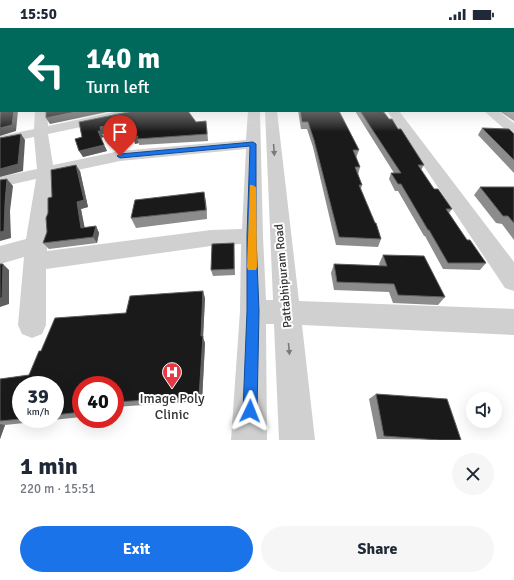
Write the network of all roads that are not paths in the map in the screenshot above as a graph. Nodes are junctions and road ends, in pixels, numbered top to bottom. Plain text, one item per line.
1 (41, 112) edge
2 (122, 112) edge
3 (254, 112) edge
4 (271, 112) edge
5 (394, 112) edge
6 (491, 112) edge
7 (514, 130) edge
8 (41, 132) junction
9 (0, 140) edge
10 (253, 144) junction
11 (46, 171) junction
12 (0, 182) edge
13 (252, 236) junction
14 (36, 253) junction
15 (0, 255) edge
16 (514, 281) edge
17 (253, 311) junction
18 (286, 313) junction
19 (514, 322) edge
20 (32, 325) dead end
21 (249, 440) edge
22 (297, 440) edge

1 - 8 street
2 - 8 street
3 - 10 street
4 -> 18 street, Pattabhipuram Road
5 - 16 street
6 - 7 street
8 - 9 street
8 - 11 street
10 - 11 street
10 - 13 street
11 - 12 street
11 - 14 street
13 - 14 street
13 - 17 street
14 - 15 street
14 - 20 street
17 - 18 street
17 - 21 street
18 - 19 street
18 -> 22 street, Pattabhipuram Road

